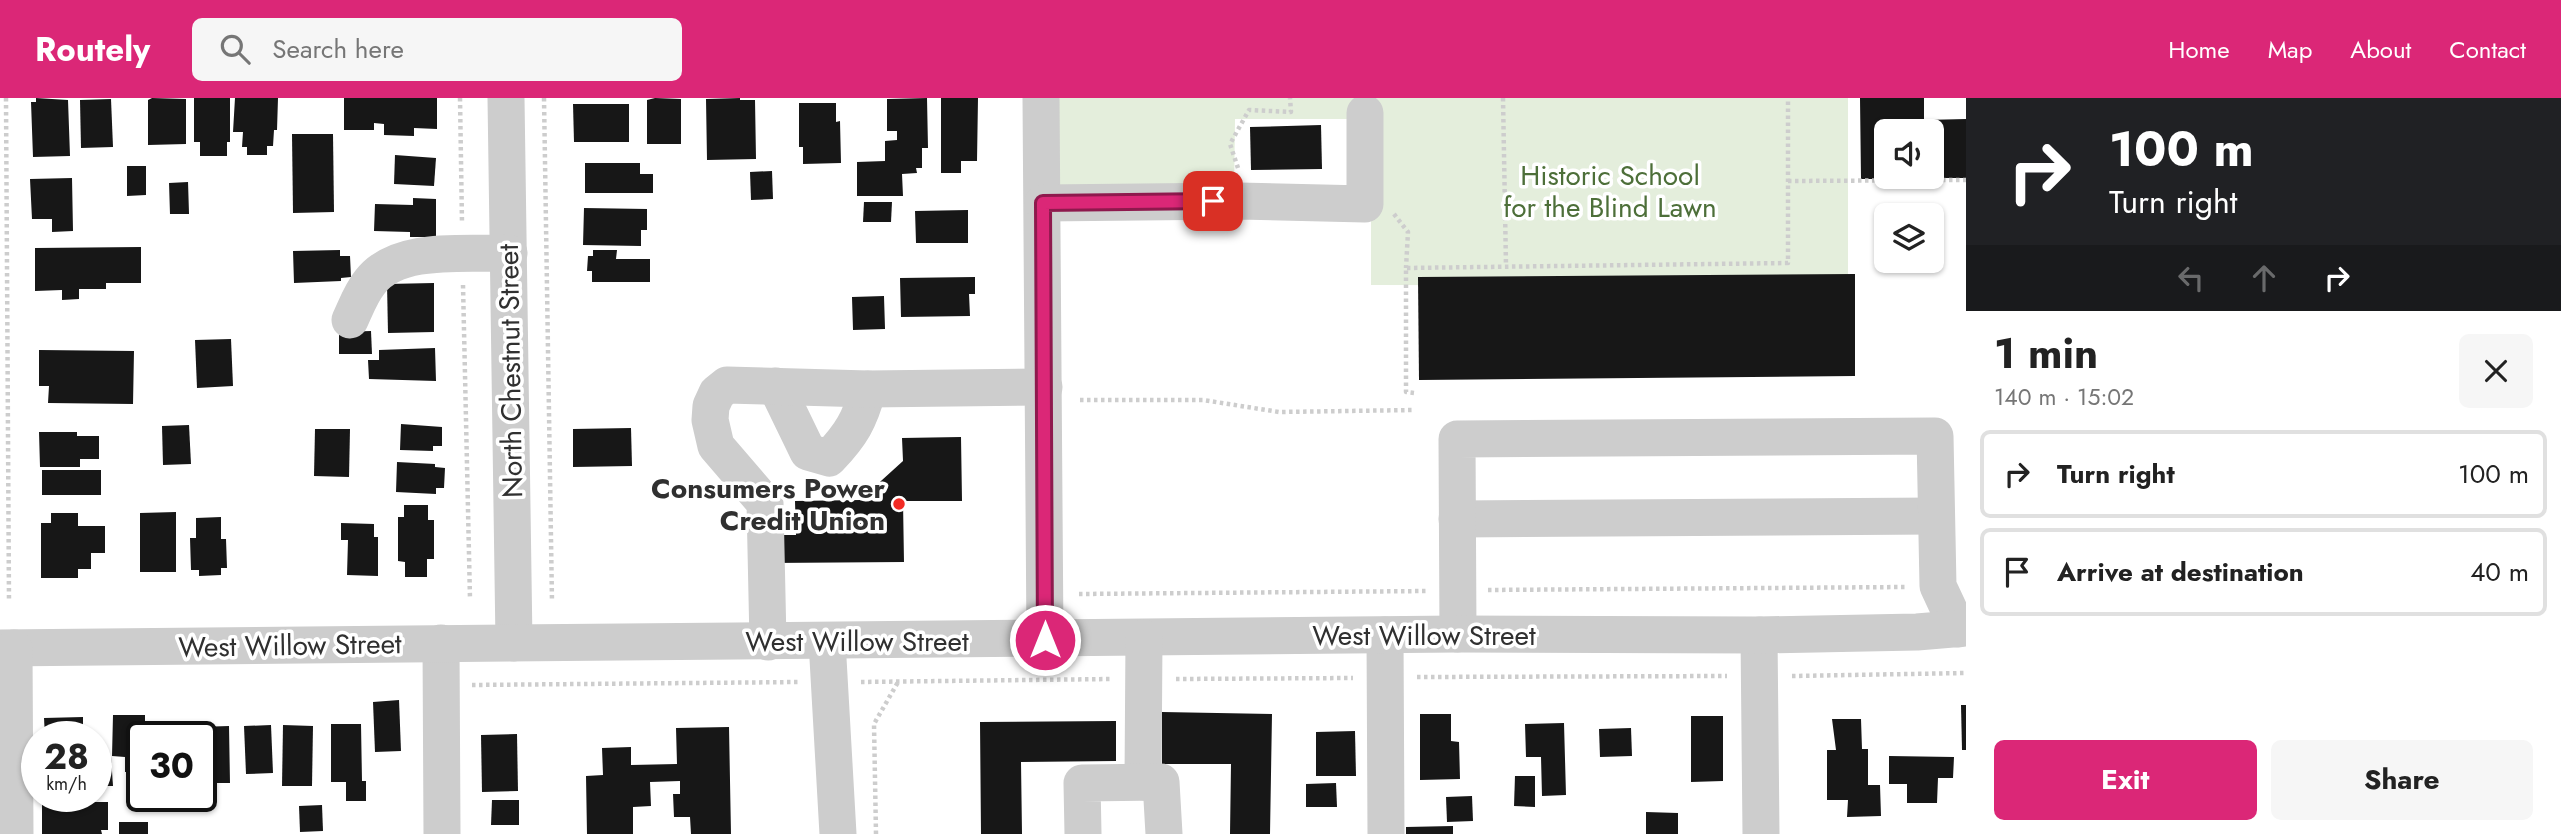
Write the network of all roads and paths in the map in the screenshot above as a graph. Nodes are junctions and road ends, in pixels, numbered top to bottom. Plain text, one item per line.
1 (6, 98) edge
2 (460, 98) edge
3 (506, 98) edge
4 (544, 98) edge
5 (1041, 98) edge
6 (1503, 98) edge
7 (1788, 98) edge
8 (1364, 113) dead end
9 (1966, 180) edge
10 (1788, 181) junction
11 (1043, 203) junction
12 (509, 253) junction
13 (462, 255) junction
14 (1506, 267) junction
15 (350, 320) dead end
16 (776, 386) junction
17 (1044, 387) junction
18 (868, 389) junction
19 (1414, 393) dead end
20 (1080, 400) dead end
21 (1415, 410) dead end
22 (1936, 516) junction
23 (1457, 519) junction
24 (1938, 586) junction
25 (1457, 590) junction
26 (1079, 594) dead end
27 (470, 599) dead end
28 (552, 601) dead end
29 (9, 603) dead end
30 (1962, 629) edge
31 (1458, 634) junction
32 (1385, 635) junction
33 (1759, 635) junction
34 (1144, 638) junction
35 (1045, 640) junction
36 (827, 641) junction
37 (768, 642) junction
38 (441, 643) junction
39 (514, 643) junction
40 (7, 648) edge
41 (1966, 673) edge
42 (1760, 676) junction
43 (1386, 677) junction
44 (1144, 679) junction
45 (899, 681) junction
46 (828, 682) junction
47 (465, 685) dead end
48 (1143, 782) junction
49 (15, 834) edge
50 (442, 834) edge
51 (822, 834) edge
52 (838, 834) edge
53 (876, 834) edge
54 (1083, 834) edge
55 (1164, 834) edge
56 (1386, 834) edge
57 (1761, 834) edge

1 - 29 path
2 - 13 path
3 - 12 street, North Chestnut Street
4 - 28 path
5 - 11 street
6 - 14 path
7 - 10 path
8 - 11 street
9 - 10 path
10 - 14 path
11 - 17 street
12 - 13 street
12 - 39 street, North Chestnut Street
13 - 15 street
13 - 27 path
14 - 19 path
16 - 18 street
16 - 18 street
16 - 37 street
17 - 18 street
17 - 35 street
20 - 21 path
22 - 23 street
22 - 23 street
22 - 24 street
23 - 25 street
24 - 25 path
24 - 30 street
25 - 26 path
25 - 31 street
30 - 33 street, West Willow Street
31 - 32 street, West Willow Street
31 - 33 street, West Willow Street
32 - 34 street, West Willow Street
32 - 43 street
33 - 42 street
34 - 35 street, West Willow Street
34 - 44 street
35 - 36 street, West Willow Street
36 - 37 street, West Willow Street
36 - 46 street
37 - 39 street, West Willow Street
38 - 39 street, West Willow Street
38 - 40 street, West Willow Street
38 - 50 street
40 - 49 street
41 - 42 path
42 - 43 path
42 - 57 street
43 - 44 path
43 - 56 street
44 - 45 path
44 - 48 street
45 - 46 path
45 - 53 path
46 - 47 path
46 - 51 street
46 - 52 street
48 - 54 street
48 - 55 street

